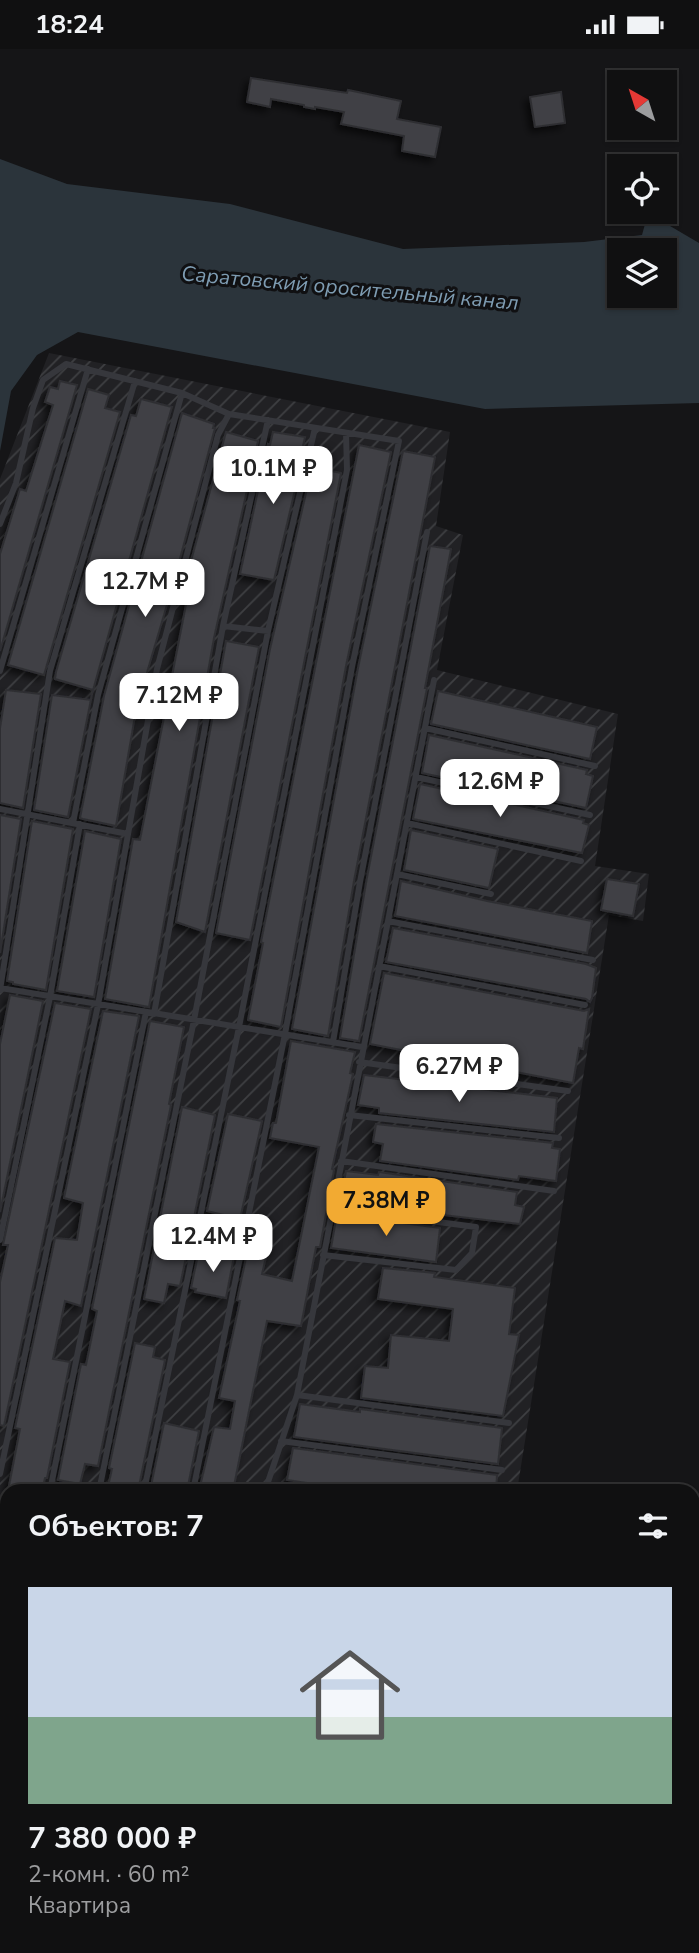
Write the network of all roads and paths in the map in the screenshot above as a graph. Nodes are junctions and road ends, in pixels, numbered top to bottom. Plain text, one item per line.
1 (88, 369) junction
2 (135, 381) junction
3 (183, 393) junction
4 (229, 414) junction
5 (268, 420) junction
6 (315, 428) junction
7 (346, 433) junction
8 (0, 524) edge
9 (427, 532) dead end
10 (223, 626) junction
11 (268, 631) junction
12 (0, 671) edge
13 (434, 680) dead end
14 (425, 729) junction
15 (594, 766) dead end
16 (415, 777) junction
17 (0, 809) edge
18 (28, 815) junction
19 (590, 815) dead end
20 (407, 823) junction
21 (77, 824) junction
22 (128, 834) junction
23 (581, 861) dead end
24 (397, 874) junction
25 (491, 894) dead end
26 (388, 921) junction
27 (593, 960) dead end
28 (379, 966) junction
29 (0, 989) edge
30 (50, 997) junction
31 (98, 1005) junction
32 (585, 1005) dead end
33 (150, 1013) junction
34 (194, 1020) junction
35 (239, 1027) junction
36 (285, 1034) junction
37 (333, 1042) junction
38 (362, 1047) junction
39 (359, 1062) junction
40 (568, 1091) dead end
41 (349, 1115) junction
42 (559, 1139) dead end
43 (341, 1161) junction
44 (554, 1191) dead end
45 (332, 1208) junction
46 (0, 1240) edge
47 (323, 1255) junction
48 (297, 1395) junction
49 (509, 1423) dead end
50 (0, 1432) edge
51 (8, 1434) junction
52 (281, 1441) junction
53 (502, 1470) dead end
54 (0, 1474) edge
55 (51, 1484) edge
56 (100, 1484) edge
57 (145, 1484) edge
58 (195, 1484) edge
59 (268, 1484) edge

1 - 2 lane
1 - 8 lane
1 - 12 lane
2 - 3 lane
2 - 18 lane
3 - 4 lane
3 - 21 lane
4 - 5 lane
4 - 22 lane
5 - 6 lane
5 - 10 lane
6 - 7 lane
6 - 11 lane
7 - 35 lane
7 - 36 lane
9 - 37 lane
10 - 11 lane
10 - 33 lane
11 - 34 lane
13 - 14 lane
14 - 15 lane
14 - 16 lane
16 - 19 lane
16 - 20 lane
17 - 18 lane
18 - 21 lane
18 - 29 lane
20 - 23 lane
20 - 24 lane
21 - 22 lane
21 - 30 lane
22 - 31 lane
24 - 25 lane
24 - 26 lane
26 - 27 lane
26 - 28 lane
28 - 32 lane
28 - 38 lane
29 - 30 lane
30 - 31 lane
30 - 46 lane
31 - 33 lane
31 - 51 lane
33 - 34 lane
33 - 55 lane
34 - 35 lane
34 - 56 lane
35 - 36 lane
35 - 57 lane
36 - 37 lane
36 - 58 lane
37 - 38 lane
38 - 39 lane
39 - 40 lane
39 - 41 lane
41 - 42 lane
41 - 43 lane
43 - 44 lane
43 - 45 lane
45 - 47 lane
45 - 47 lane
47 - 48 lane
48 - 49 lane
48 - 52 lane
50 - 51 lane
51 - 54 lane
52 - 53 lane
52 - 59 lane

